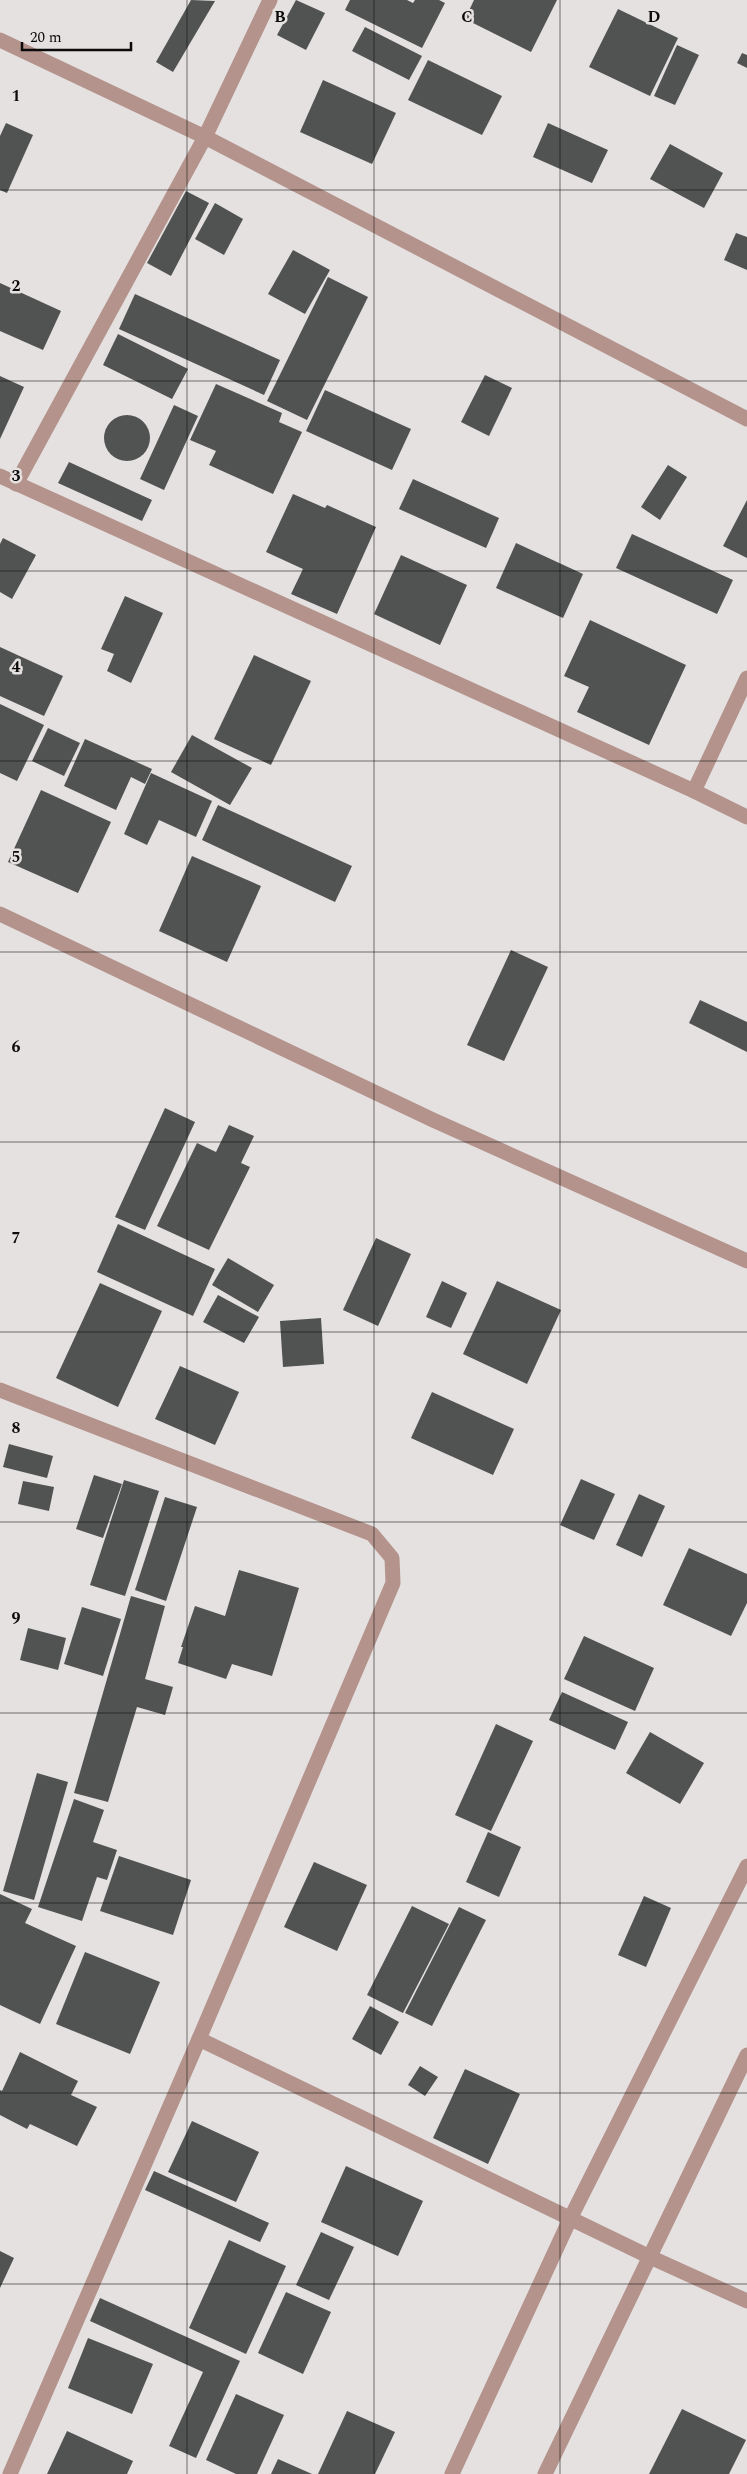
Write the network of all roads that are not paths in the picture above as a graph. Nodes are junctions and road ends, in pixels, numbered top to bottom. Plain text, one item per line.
1 (270, 0) edge
2 (0, 40) edge
3 (205, 137) junction
4 (747, 419) edge
5 (0, 476) edge
6 (16, 484) junction
7 (747, 678) edge
8 (694, 791) junction
9 (747, 817) edge
10 (0, 914) edge
11 (747, 1261) edge
12 (0, 1390) edge
13 (747, 1866) edge
14 (199, 2039) junction
15 (747, 2055) edge
16 (571, 2217) junction
17 (650, 2257) junction
18 (747, 2301) edge
19 (10, 2474) edge
20 (452, 2474) edge
21 (545, 2474) edge

1 - 3 street
2 - 3 street
3 - 4 street
3 - 6 street
5 - 6 street
6 - 8 street
7 - 8 street
8 - 9 street
10 - 11 street
12 - 14 street
13 - 16 street
14 - 16 street
14 - 19 street
15 - 17 street
16 - 17 street
16 - 20 street
17 - 18 street
17 - 21 street

